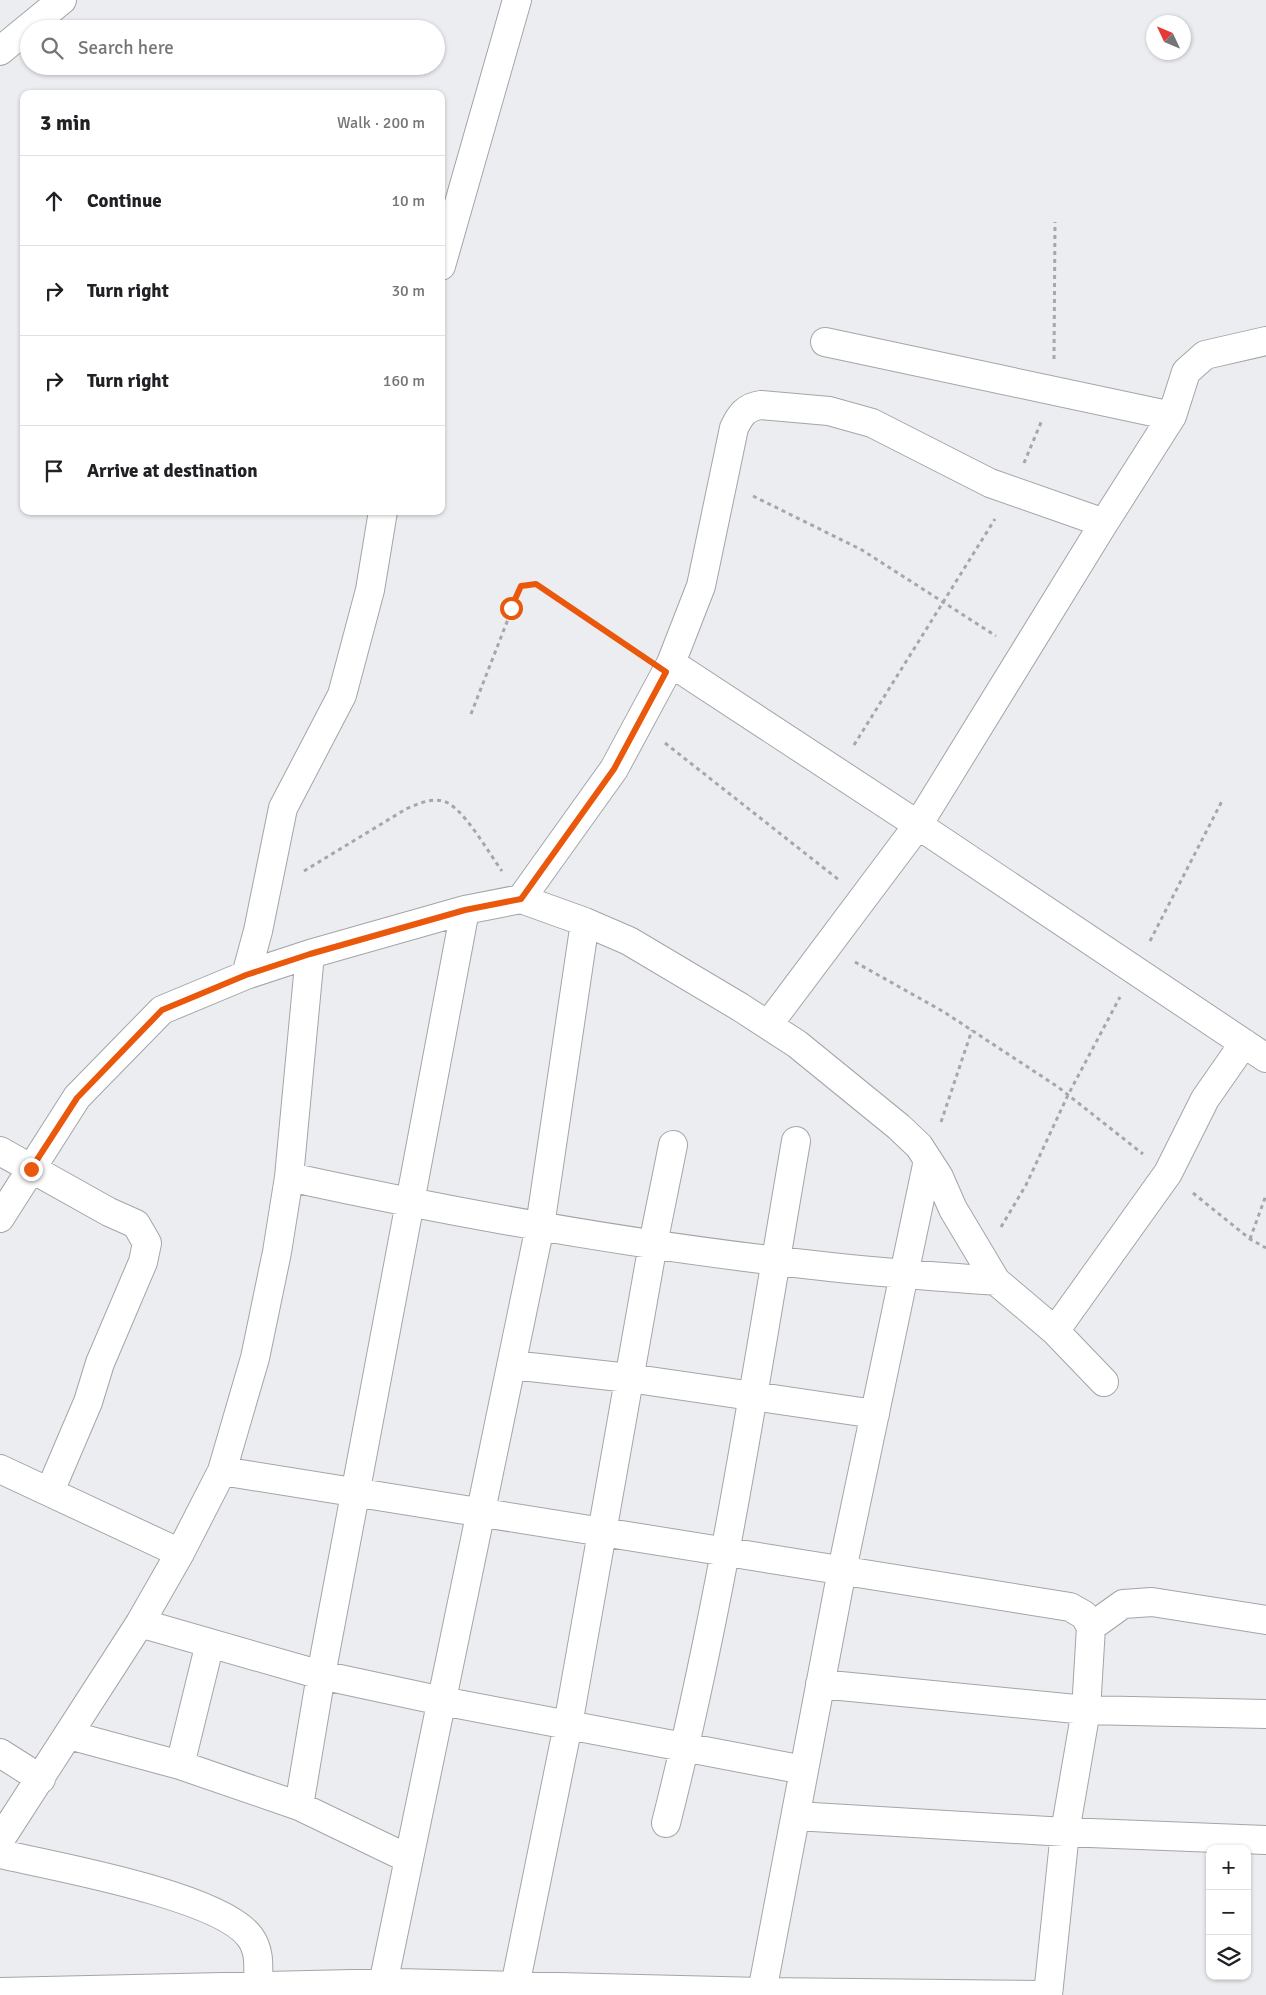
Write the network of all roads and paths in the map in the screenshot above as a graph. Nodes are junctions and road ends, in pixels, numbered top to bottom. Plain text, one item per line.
1 (62, 0) edge
2 (517, 0) edge
3 (38, 20) edge
4 (20, 35) edge
5 (0, 52) edge
6 (1055, 222) dead end
7 (445, 252) edge
8 (824, 342) dead end
9 (1257, 342) edge
10 (1054, 391) junction
11 (1172, 416) junction
12 (722, 484) junction
13 (1012, 491) junction
14 (382, 515) edge
15 (1104, 523) junction
16 (944, 600) junction
17 (1024, 654) junction
18 (668, 667) junction
19 (471, 714) dead end
20 (639, 722) junction
21 (837, 772) junction
22 (1223, 799) dead end
23 (918, 825) junction
24 (266, 891) junction
25 (521, 899) junction
26 (863, 899) junction
27 (465, 910) junction
28 (585, 922) junction
29 (827, 947) junction
30 (310, 954) junction
31 (1136, 970) junction
32 (246, 975) junction
33 (768, 1025) junction
34 (972, 1030) junction
35 (1255, 1050) edge
36 (1068, 1095) junction
37 (796, 1141) dead end
38 (673, 1145) dead end
39 (0, 1150) edge
40 (928, 1160) junction
41 (31, 1169) junction
42 (1168, 1173) junction
43 (289, 1177) junction
44 (1266, 1195) edge
45 (409, 1203) junction
46 (0, 1218) edge
47 (540, 1226) junction
48 (1250, 1239) junction
49 (653, 1244) junction
50 (1266, 1248) edge
51 (981, 1256) junction
52 (776, 1260) junction
53 (904, 1273) junction
54 (996, 1282) junction
55 (1055, 1331) junction
56 (512, 1365) junction
57 (629, 1378) junction
58 (1104, 1382) dead end
59 (752, 1395) junction
60 (875, 1414) junction
61 (0, 1468) edge
62 (222, 1471) junction
63 (50, 1491) junction
64 (355, 1493) junction
65 (482, 1513) junction
66 (603, 1532) junction
67 (724, 1551) junction
68 (180, 1553) junction
69 (842, 1570) junction
70 (1266, 1620) edge
71 (140, 1623) junction
72 (1091, 1627) junction
73 (210, 1643) junction
74 (321, 1675) junction
75 (820, 1684) junction
76 (442, 1702) junction
77 (1086, 1710) junction
78 (1266, 1714) edge
79 (568, 1725) junction
80 (69, 1735) junction
81 (685, 1747) junction
82 (0, 1753) edge
83 (180, 1765) junction
84 (804, 1770) junction
85 (41, 1779) junction
86 (299, 1806) junction
87 (796, 1816) junction
88 (666, 1823) dead end
89 (1065, 1832) junction
90 (0, 1840) edge
91 (1266, 1840) edge
92 (0, 1854) edge
93 (409, 1858) junction
94 (515, 1986) junction
95 (258, 1988) junction
96 (393, 1988) edge
97 (0, 1992) edge
98 (762, 1992) junction
99 (989, 1994) edge
100 (1044, 1995) edge
101 (1048, 1995) edge

1 - 3 street
2 - 7 street
4 - 5 street
6 - 10 path
8 - 10 street
9 - 11 street
10 - 11 street
10 - 13 path
11 - 15 street
12 - 13 street
12 - 16 path
12 - 18 street
13 - 15 street
13 - 16 path
14 - 24 street
15 - 17 street
16 - 17 path
16 - 21 path
17 - 23 street
18 - 19 path
18 - 20 street
18 - 21 street
20 - 25 street
20 - 26 path
21 - 23 street
22 - 31 path
23 - 26 street
23 - 31 street
24 - 25 path
24 - 32 street
25 - 27 street
25 - 28 street
26 - 29 street
27 - 30 street
27 - 45 street
28 - 33 street
28 - 47 street
29 - 33 street
29 - 34 path
30 - 32 street
30 - 43 street
31 - 35 street
31 - 36 path
32 - 41 street
33 - 40 street
34 - 36 path
34 - 40 path
35 - 42 street
36 - 42 path
36 - 51 path
37 - 52 street
38 - 49 street
39 - 41 street
40 - 51 street
40 - 53 street
41 - 46 street
41 - 63 street
42 - 48 path
42 - 55 street
43 - 45 street
43 - 62 street
44 - 48 path
45 - 47 street
45 - 64 street
47 - 49 street
47 - 56 street
48 - 50 path
49 - 52 street
49 - 57 street
51 - 54 street
52 - 53 street
52 - 59 street
53 - 54 street
53 - 60 street
54 - 55 street
55 - 58 street
56 - 57 street
56 - 65 street
57 - 59 street
57 - 66 street
59 - 60 street
59 - 67 street
60 - 69 street
61 - 63 street
62 - 64 street
62 - 68 street
63 - 68 street
64 - 65 street
64 - 74 street
65 - 66 street
65 - 76 street
66 - 67 street
66 - 79 street
67 - 69 street
67 - 81 street
68 - 71 street
69 - 72 street
69 - 75 street
70 - 72 street
71 - 73 street
71 - 80 street
72 - 77 street
73 - 74 street
73 - 83 street
74 - 76 street
74 - 86 street
75 - 77 street
75 - 84 street
76 - 79 street
76 - 93 street
77 - 78 street
77 - 89 street
79 - 81 street
79 - 94 street
80 - 83 street
80 - 85 street
81 - 84 street
81 - 88 street
82 - 85 street
83 - 86 street
84 - 87 street
85 - 90 street
86 - 93 street
87 - 89 street
87 - 98 street
89 - 91 street
89 - 101 street
92 - 95 street
93 - 96 street
94 - 96 street
94 - 98 street
95 - 96 street
95 - 97 street
98 - 99 street
99 - 100 street

